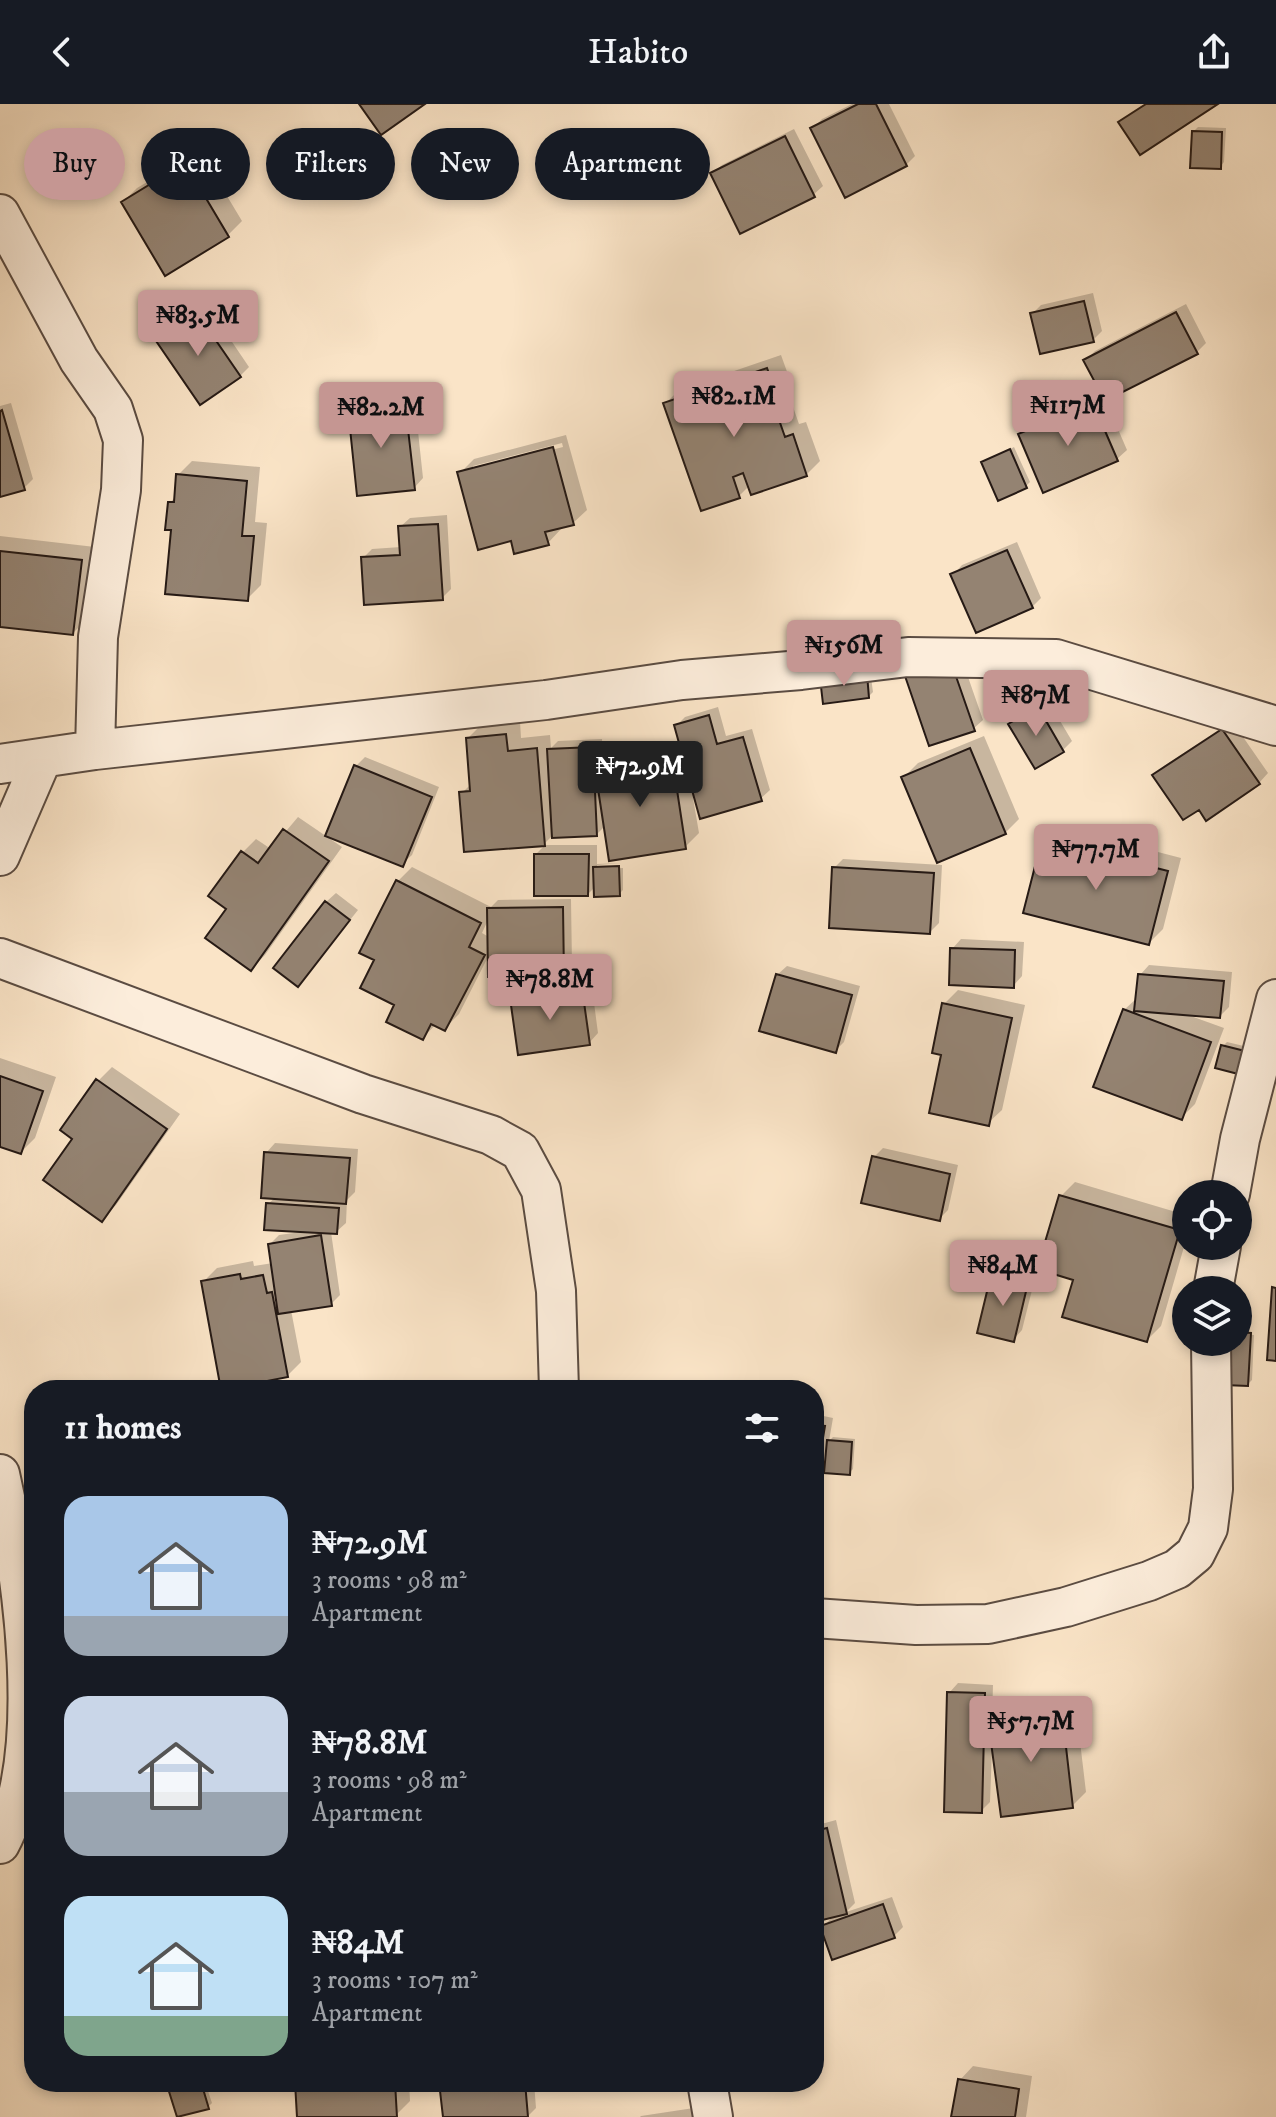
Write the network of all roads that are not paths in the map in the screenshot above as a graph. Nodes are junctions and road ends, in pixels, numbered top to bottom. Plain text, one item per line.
1 (0, 214) edge
2 (1276, 726) edge
3 (95, 750) junction
4 (42, 759) junction
5 (0, 764) edge
6 (0, 856) edge
7 (0, 958) edge
8 (1276, 999) edge
9 (1233, 1180) edge
10 (1210, 1356) edge
11 (559, 1380) edge
12 (0, 1474) edge
13 (824, 1619) edge
14 (24, 1629) edge
15 (24, 1750) edge
16 (0, 1844) edge
17 (709, 2092) edge
18 (713, 2117) edge

1 - 3 street
2 - 3 street
3 - 4 street
4 - 5 street
4 - 6 street
7 - 11 street
8 - 9 street
10 - 13 street
12 - 14 street
15 - 16 street
17 - 18 street

